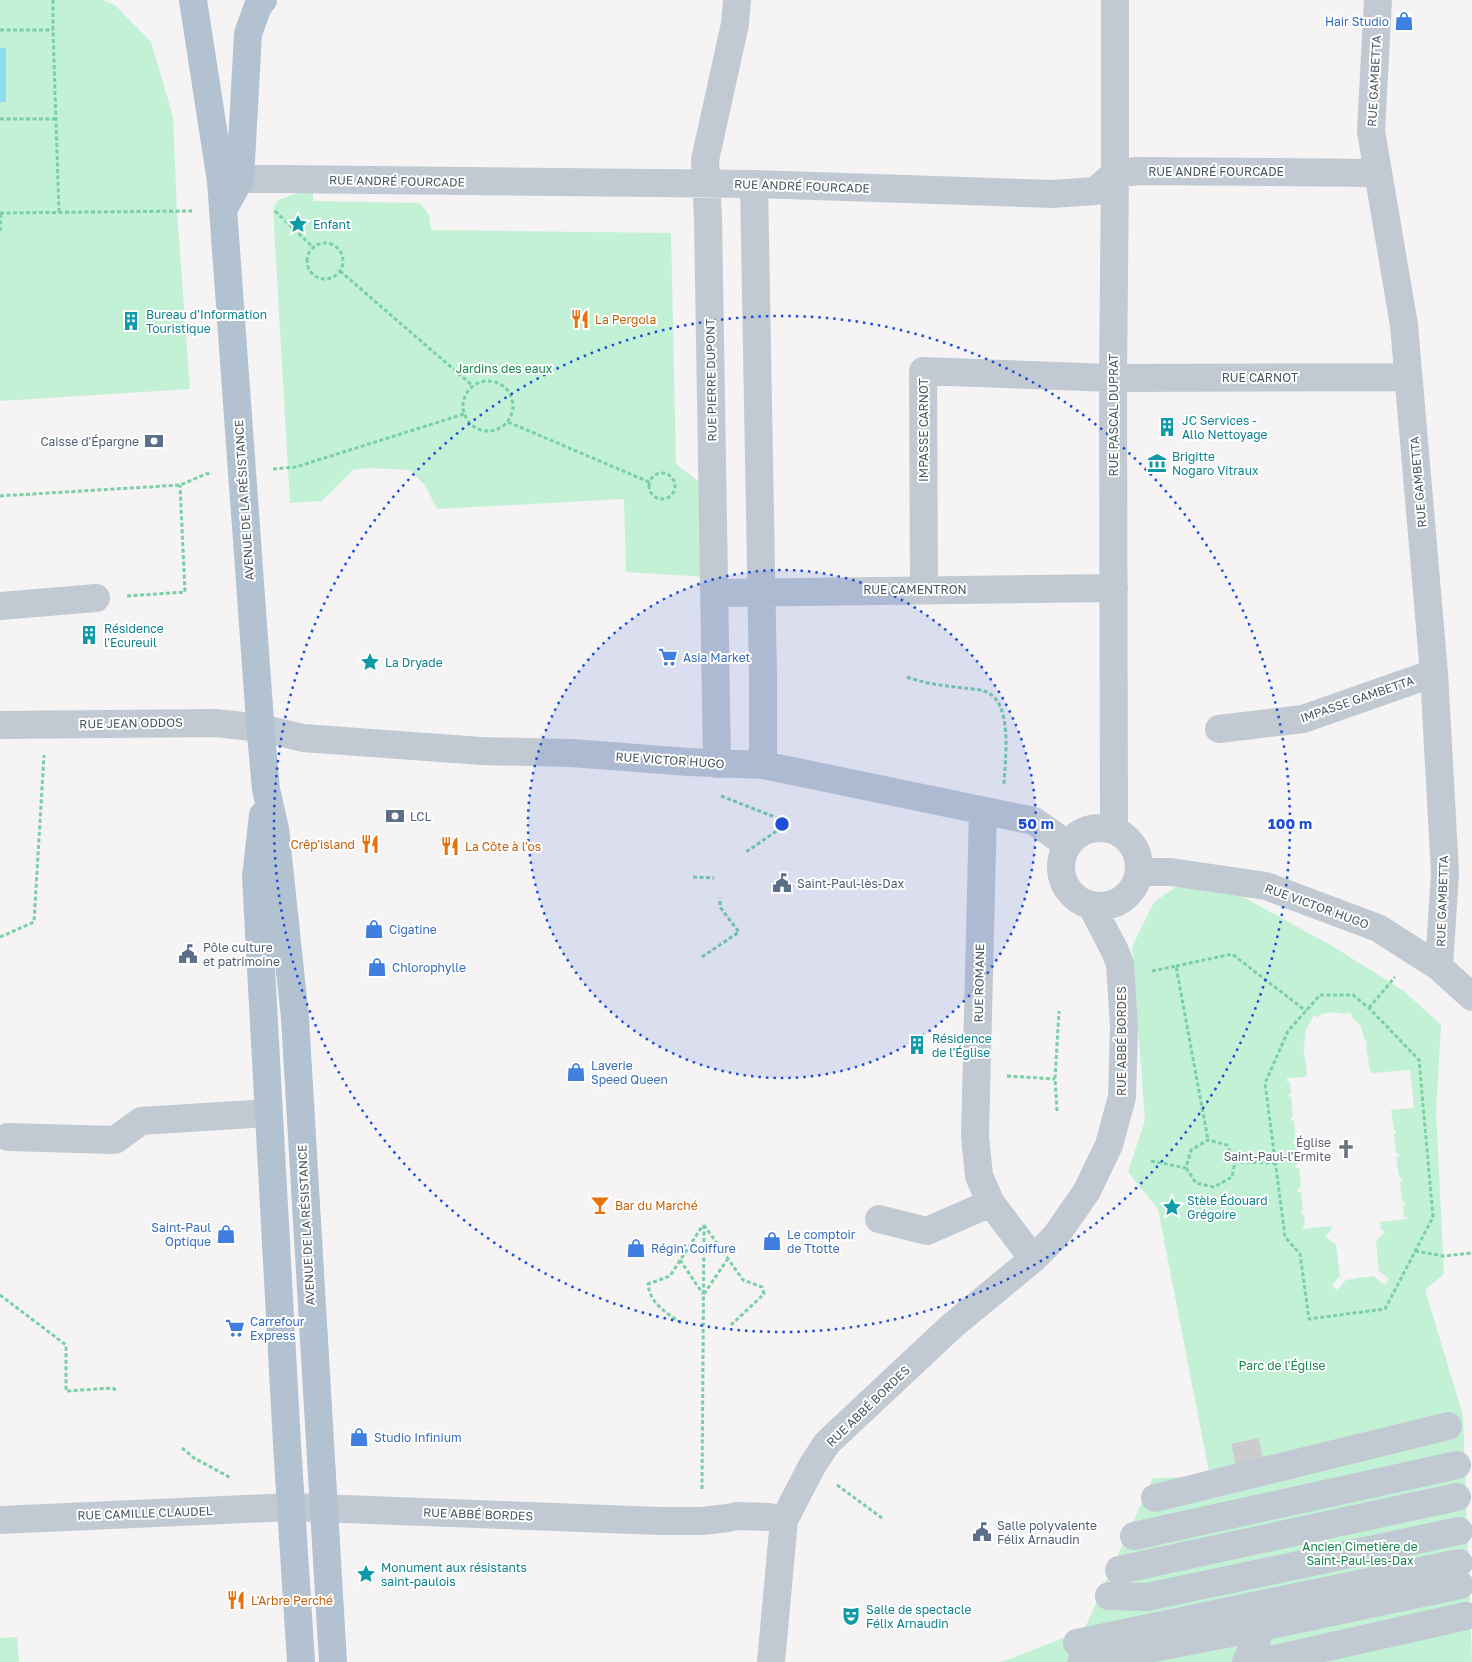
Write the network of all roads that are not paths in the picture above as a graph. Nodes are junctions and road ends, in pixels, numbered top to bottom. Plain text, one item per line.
1 (193, 0) edge
2 (263, 0) edge
3 (737, 0) edge
4 (1115, 0) edge
5 (1378, 0) edge
6 (1377, 173) junction
7 (1115, 174) junction
8 (231, 180) junction
9 (754, 184) junction
10 (708, 185) junction
11 (1408, 377) junction
12 (1113, 378) junction
13 (1114, 588) junction
14 (924, 590) junction
15 (762, 591) junction
16 (715, 593) junction
17 (96, 598) road end
18 (0, 606) edge
19 (1434, 673) junction
20 (0, 725) edge
21 (261, 728) junction
22 (1219, 729) dead end
23 (717, 764) junction
24 (764, 765) junction
25 (266, 789) junction
26 (990, 813) junction
27 (1114, 830) junction
28 (1068, 845) junction
29 (1140, 872) junction
30 (1092, 905) junction
31 (1439, 967) junction
32 (1472, 997) edge
33 (268, 1113) junction
34 (8, 1137) dead end
35 (991, 1203) junction
36 (879, 1219) dead end
37 (1033, 1259) junction
38 (1448, 1426) dead end
39 (1457, 1465) dead end
40 (1250, 1471) junction
41 (1457, 1497) dead end
42 (1155, 1498) dead end
43 (291, 1507) junction
44 (323, 1507) junction
45 (1251, 1510) junction
46 (0, 1520) edge
47 (784, 1520) junction
48 (1459, 1531) dead end
49 (1134, 1536) dead end
50 (1253, 1541) junction
51 (1119, 1570) dead end
52 (1254, 1574) junction
53 (1460, 1574) dead end
54 (1109, 1596) dead end
55 (1466, 1616) dead end
56 (1259, 1643) edge
57 (1078, 1653) edge
58 (301, 1662) edge
59 (333, 1662) edge
60 (771, 1662) edge

1 - 8 main road, AVENUE DE LA RÉSISTANCE
2 - 8 main road, AVENUE DE LA RÉSISTANCE
3 - 10 street, RUE PIERRE DUPONT
4 - 7 street, RUE PASCAL DUPRAT
5 - 6 street, RUE GAMBETTA
6 - 7 street, RUE ANDRÉ FOURCADE
6 - 11 street, RUE GAMBETTA
7 - 9 street, RUE ANDRÉ FOURCADE
7 - 12 street, RUE PASCAL DUPRAT
8 - 10 street, RUE ANDRÉ FOURCADE
8 - 21 main road, AVENUE DE LA RÉSISTANCE
9 - 10 street, RUE ANDRÉ FOURCADE
9 - 15 street
10 - 16 street, RUE PIERRE DUPONT
11 - 12 street, RUE CARNOT
11 - 19 street, RUE GAMBETTA
12 - 13 street, RUE PASCAL DUPRAT
12 - 14 street, IMPASSE CARNOT
13 - 14 street, RUE CAMENTRON
13 - 27 street, RUE PASCAL DUPRAT
14 - 15 street, RUE CAMENTRON
15 - 16 street, RUE CAMENTRON
15 - 24 street
16 - 23 street, RUE PIERRE DUPONT
17 - 18 street
19 - 22 street, IMPASSE GAMBETTA
19 - 31 street, RUE GAMBETTA
20 - 21 street, RUE JEAN ODDOS
21 - 23 street, RUE VICTOR HUGO
21 - 25 main road, AVENUE DE LA RÉSISTANCE
23 - 24 street, RUE VICTOR HUGO
24 - 26 street, RUE VICTOR HUGO
25 - 33 main road, AVENUE DE LA RÉSISTANCE
25 - 44 main road, AVENUE DE LA RÉSISTANCE
26 - 28 street, RUE VICTOR HUGO
26 - 35 street, RUE ROMANE
27 - 28 street
27 - 29 street
28 - 30 street
29 - 30 street
29 - 31 street, RUE VICTOR HUGO
30 - 37 street, RUE ABBÉ BORDES
31 - 32 street, RUE VICTOR HUGO
33 - 34 street
33 - 43 main road, AVENUE DE LA RÉSISTANCE
35 - 36 street
35 - 37 street, RUE ROMANE
37 - 47 street, RUE ABBÉ BORDES
38 - 40 street
39 - 45 street
40 - 42 street
40 - 45 street
41 - 50 street
43 - 44 street, RUE ABBÉ BORDES
43 - 46 street, RUE CAMILLE CLAUDEL
43 - 58 main road, AVENUE DE LA RÉSISTANCE
44 - 47 street, RUE ABBÉ BORDES
44 - 59 main road, AVENUE DE LA RÉSISTANCE
45 - 49 street
45 - 50 street
47 - 60 street
48 - 52 street
50 - 51 street
50 - 52 street
52 - 54 street
52 - 56 street
53 - 56 street
55 - 56 street
56 - 57 street

